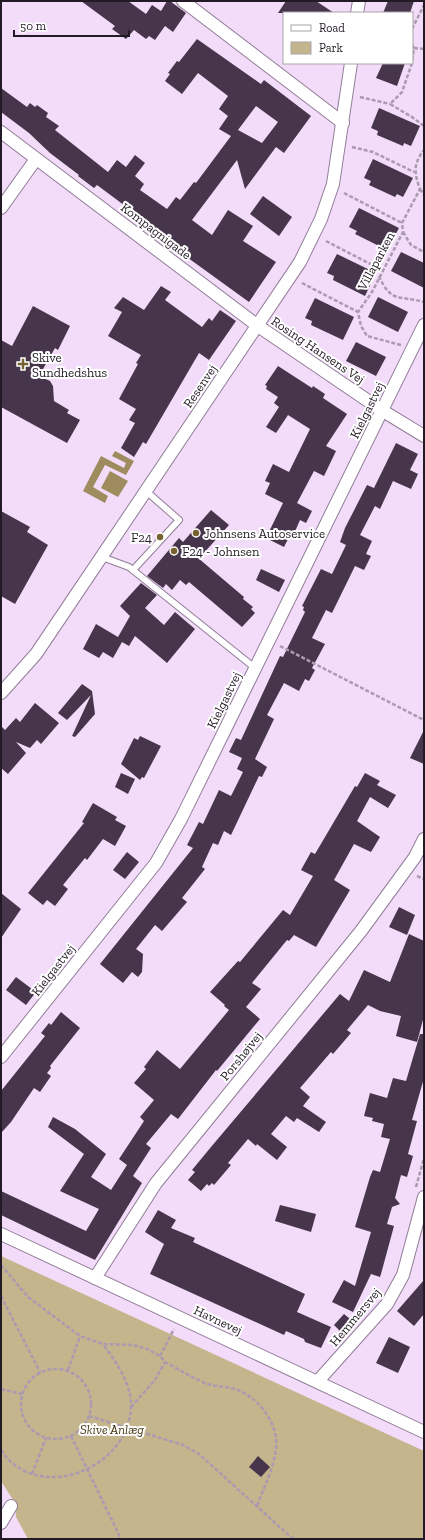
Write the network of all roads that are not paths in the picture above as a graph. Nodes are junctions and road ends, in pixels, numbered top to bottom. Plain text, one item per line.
1 (183, 1) edge
2 (359, 1) edge
3 (357, 12) edge
4 (351, 64) edge
5 (343, 123) junction
6 (1, 132) edge
7 (36, 159) junction
8 (1, 208) edge
9 (424, 325) edge
10 (258, 326) junction
11 (383, 411) junction
12 (424, 436) edge
13 (146, 491) junction
14 (102, 557) junction
15 (133, 570) junction
16 (255, 668) junction
17 (1, 693) edge
18 (424, 840) edge
19 (420, 860) edge
20 (1, 1057) edge
21 (424, 1197) edge
22 (1, 1234) edge
23 (95, 1278) junction
24 (318, 1381) junction
25 (424, 1432) edge
26 (10, 1506) dead end
27 (1, 1523) edge

1 - 5 street
2 - 3 street
4 - 5 street, Resenvej
5 - 10 street, Resenvej
6 - 7 street, Kompagnigade
7 - 8 street
7 - 10 street, Kompagnigade
9 - 11 street, Kielgastvej
10 - 11 street, Rosing Hansens Vej
10 - 13 street, Resenvej
11 - 12 street, Rosing Hansens Vej
11 - 16 street, Kielgastvej
13 - 14 street, Resenvej
13 - 15 lane
14 - 15 lane
14 - 17 street, Resenvej
15 - 16 lane
16 - 20 street, Kielgastvej
18 - 19 street, Porshøjvej
19 - 23 street, Porshøjvej
21 - 24 street, Hemmersvej
22 - 23 street, Havnevej
23 - 24 street, Havnevej
24 - 25 street, Havnevej
26 - 27 street

